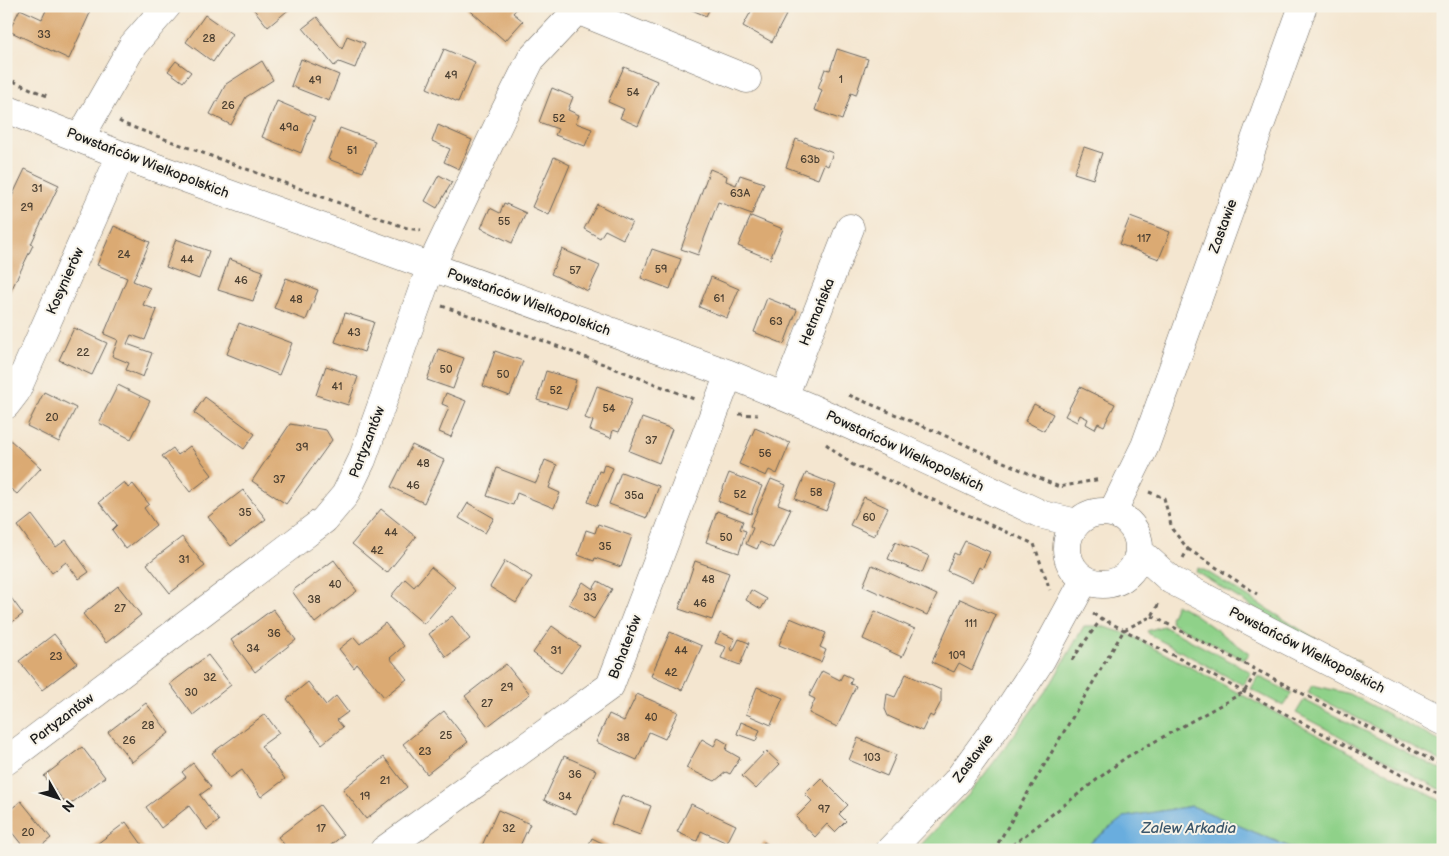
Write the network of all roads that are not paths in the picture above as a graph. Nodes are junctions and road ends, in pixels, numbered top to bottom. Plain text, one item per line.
1 (167, 6) edge
2 (1303, 6) edge
3 (579, 8) edge
4 (746, 79) dead end
5 (6, 109) edge
6 (80, 138) junction
7 (121, 155) junction
8 (850, 228) dead end
9 (432, 266) junction
10 (729, 374) junction
11 (784, 397) junction
12 (6, 405) edge
13 (1120, 517) junction
14 (1072, 534) junction
15 (1140, 552) junction
16 (1127, 576) junction
17 (1171, 580) junction
18 (1091, 581) junction
19 (1043, 656) junction
20 (1443, 720) edge
21 (6, 761) edge
22 (384, 850) edge
23 (890, 850) edge

1 - 6 street
2 - 13 street, Zastawie
3 - 4 street
3 - 9 street, Partyzantów
5 - 6 street, Powstańców Wielkopolskich
6 - 7 street, Powstańców Wielkopolskich
7 - 9 street, Powstańców Wielkopolskich
7 - 12 street, Kosynierów
8 - 11 street, Hetmańska
9 - 10 street, Powstańców Wielkopolskich
9 - 21 street, Partyzantów
10 - 11 street, Powstańców Wielkopolskich
10 - 22 street, Bohaterów
11 - 14 street, Powstańców Wielkopolskich
13 - 14 street
13 - 15 street
14 - 18 street
15 - 16 street
15 - 17 street, Powstańców Wielkopolskich
16 - 17 street, Powstańców Wielkopolskich
16 - 18 street
17 - 20 street, Powstańców Wielkopolskich
18 - 19 street, Zastawie
18 - 19 street, Zastawie
19 - 23 street, Zastawie

